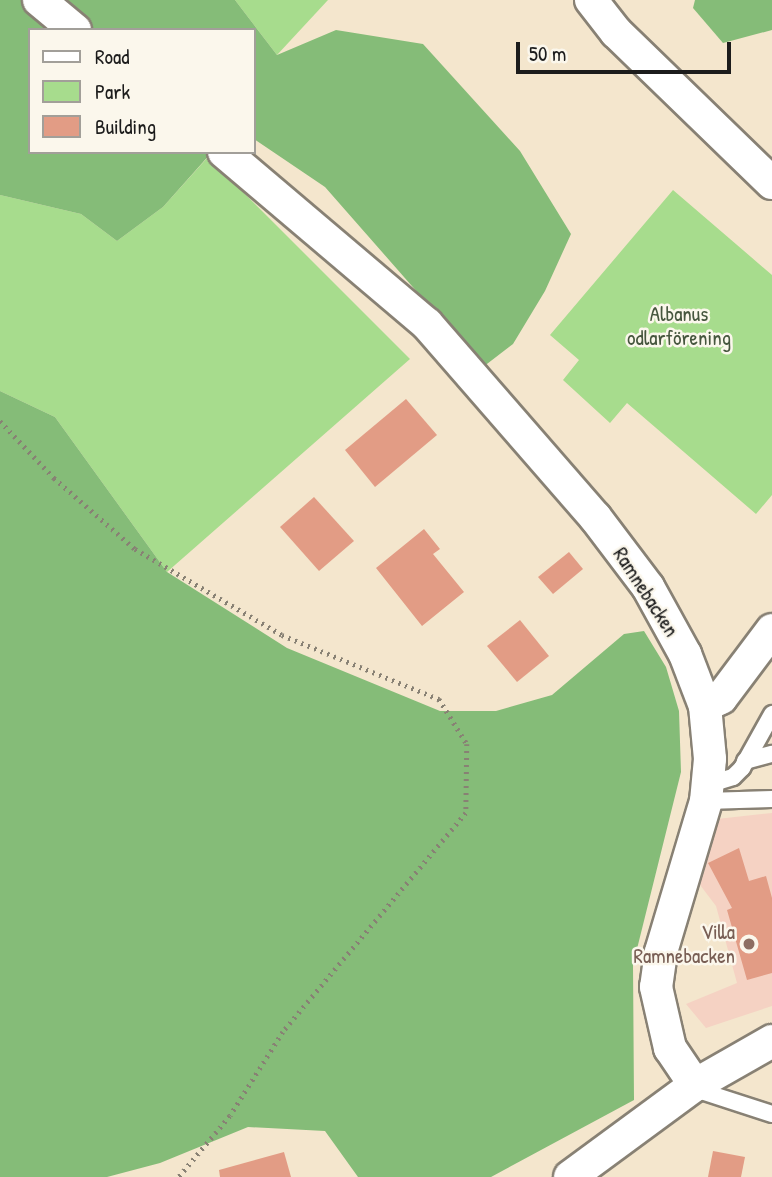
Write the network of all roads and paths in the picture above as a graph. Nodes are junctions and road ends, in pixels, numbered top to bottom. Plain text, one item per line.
1 (39, 0) edge
2 (592, 0) edge
3 (73, 28) edge
4 (226, 154) edge
5 (772, 183) edge
6 (0, 421) edge
7 (772, 630) edge
8 (705, 706) junction
9 (772, 714) edge
10 (772, 754) edge
11 (745, 761) junction
12 (708, 792) junction
13 (772, 799) edge
14 (772, 1041) edge
15 (695, 1085) junction
16 (772, 1114) edge
17 (179, 1177) edge
18 (570, 1177) edge

1 - 3 street
2 - 5 street
4 - 8 street, Ramnebacken
6 - 17 path
7 - 8 street
8 - 12 street, Ramnebacken
9 - 11 lane
10 - 11 lane
11 - 12 lane
12 - 13 lane
12 - 15 street, Ramnebacken
14 - 15 street
15 - 16 lane
15 - 18 street

